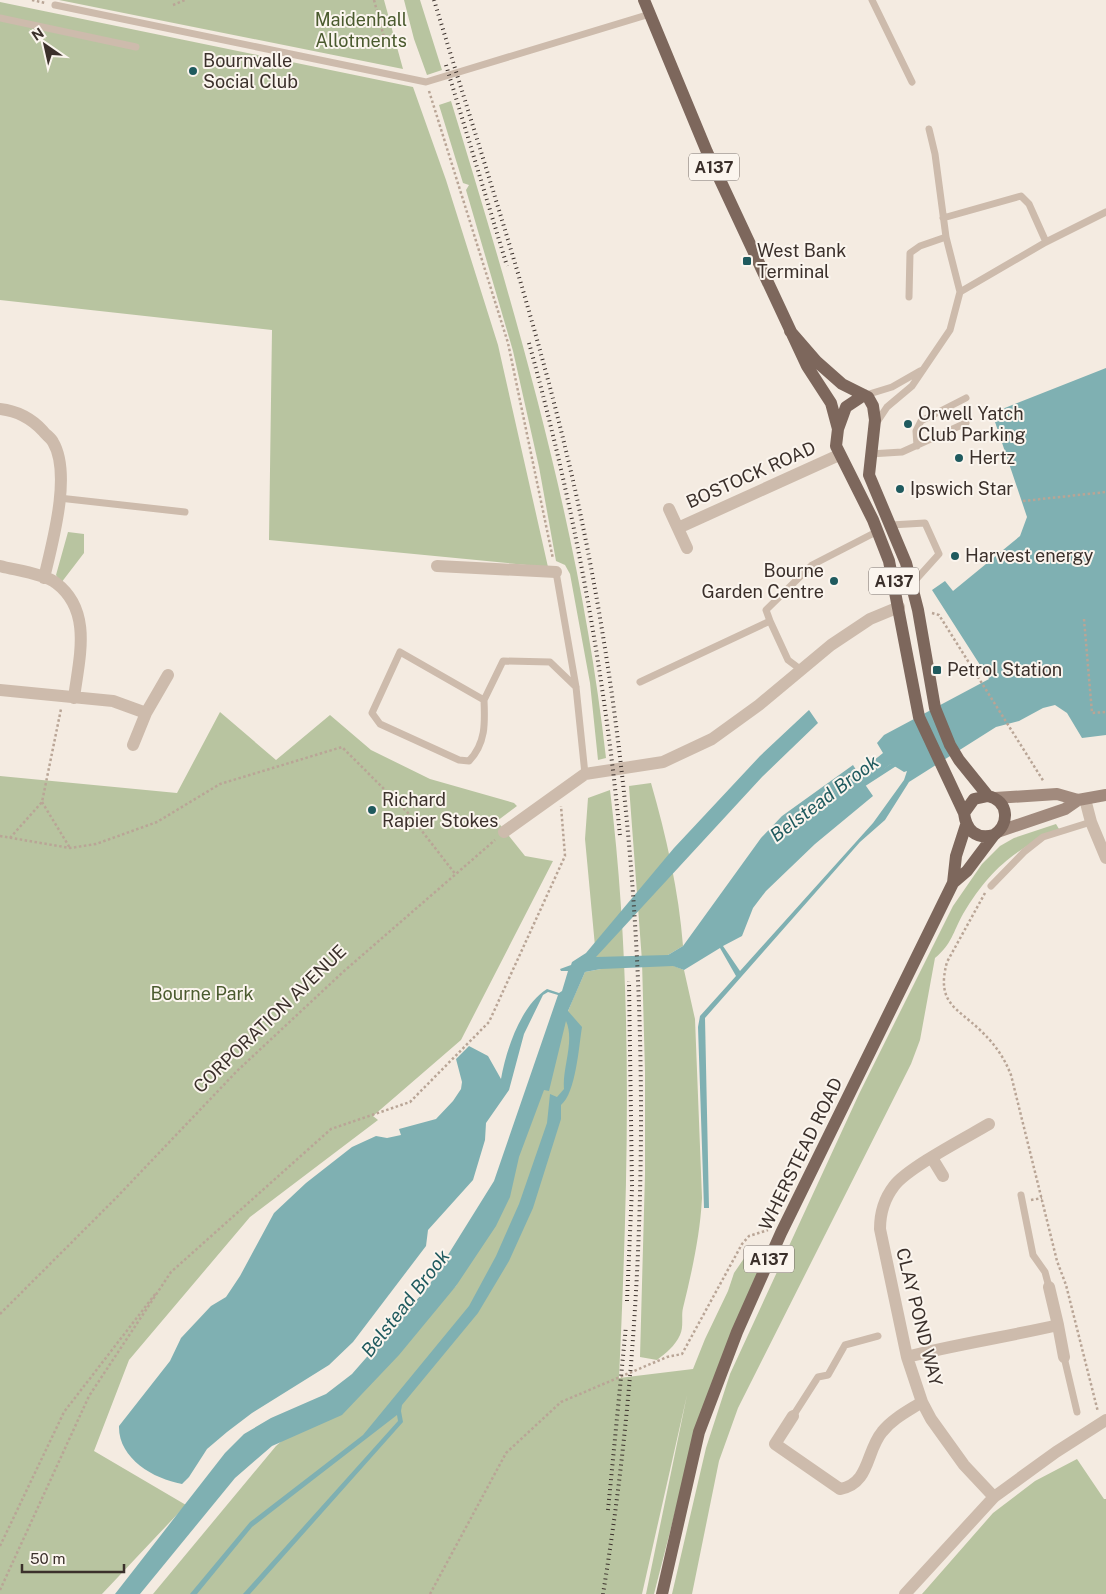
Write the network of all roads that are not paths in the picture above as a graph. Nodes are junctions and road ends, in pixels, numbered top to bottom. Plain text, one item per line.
1 (644, 0) edge
2 (872, 0) edge
3 (55, 5) road end
4 (650, 14) junction
5 (0, 18) edge
6 (136, 47) dead end
7 (912, 82) dead end
8 (928, 129) dead end
9 (1106, 212) edge
10 (943, 218) junction
11 (946, 236) junction
12 (1046, 242) junction
13 (960, 292) junction
14 (909, 297) dead end
15 (790, 331) junction
16 (922, 370) junction
17 (865, 395) junction
18 (966, 398) dead end
19 (0, 409) edge
20 (966, 423) dead end
21 (874, 426) junction
22 (838, 429) junction
23 (918, 446) junction
24 (870, 454) junction
25 (839, 455) junction
26 (59, 498) junction
27 (669, 508) dead end
28 (185, 512) dead end
29 (891, 525) junction
30 (678, 528) junction
31 (878, 531) junction
32 (687, 548) dead end
33 (0, 566) edge
34 (437, 566) dead end
35 (556, 572) joint
36 (44, 578) junction
37 (912, 584) junction
38 (899, 607) junction
39 (770, 621) junction
40 (800, 669) junction
41 (168, 675) dead end
42 (640, 682) dead end
43 (576, 687) junction
44 (0, 690) edge
45 (69, 697) junction
46 (484, 700) junction
47 (146, 713) junction
48 (133, 745) dead end
49 (585, 774) junction
50 (1106, 794) edge
51 (992, 797) junction
52 (1081, 800) junction
53 (965, 819) junction
54 (1090, 822) junction
55 (504, 832) road end
56 (997, 833) junction
57 (1106, 858) edge
58 (953, 883) junction
59 (992, 886) road end
60 (989, 1124) dead end
61 (932, 1158) junction
62 (943, 1176) dead end
63 (1021, 1195) dead end
64 (1049, 1287) joint
65 (1058, 1325) junction
66 (878, 1336) dead end
67 (907, 1357) junction
68 (1064, 1357) joint
69 (922, 1402) junction
70 (1077, 1412) dead end
71 (793, 1416) joint
72 (1103, 1421) edge
73 (994, 1497) junction
74 (662, 1594) edge
75 (905, 1594) edge

1 - 4 main road, A137
2 - 7 lane
3 - 4 lane
4 - 15 main road, A137
5 - 6 lane
8 - 10 lane
9 - 12 lane
10 - 11 lane
10 - 12 lane
11 - 13 lane
11 - 14 lane
12 - 13 lane
13 - 16 lane
15 - 17 main road, A137
15 - 22 main road, A137
16 - 17 lane
16 - 21 lane
17 - 21 main road, A137
17 - 22 main road, A137
18 - 23 lane
19 - 26 street
20 - 23 lane
21 - 24 main road, A137
22 - 25 main road, A137
23 - 24 lane
24 - 29 main road, A137
25 - 30 street, BOSTOCK ROAD
25 - 31 main road, A137
26 - 28 lane
26 - 36 street
27 - 30 street, BOSTOCK ROAD
29 - 37 main road, A137
29 - 37 lane
30 - 32 street, BOSTOCK ROAD
31 - 38 main road, A137
31 - 39 lane
33 - 36 street
34 - 35 street
35 - 43 lane
36 - 45 street
37 - 51 main road, A137
38 - 40 street
38 - 53 main road, A137
39 - 40 lane
39 - 42 lane
40 - 49 street
41 - 47 street
43 - 46 lane
43 - 49 lane
44 - 45 street
45 - 47 street
46 - 46 lane
47 - 48 street
49 - 55 street
50 - 52 main road
51 - 52 main road
51 - 53 main road
51 - 56 main road, A137
52 - 54 street
52 - 56 main road
53 - 56 main road
53 - 58 main road, A137
54 - 57 street
54 - 59 lane
56 - 58 main road, A137
58 - 74 main road, WHERSTEAD ROAD / A137
60 - 61 street, CLAY POND WAY
61 - 62 street
61 - 67 street, CLAY POND WAY
63 - 64 lane
64 - 65 street
65 - 67 street
65 - 68 street
66 - 71 lane
67 - 69 street, CLAY POND WAY
68 - 70 lane
69 - 71 street
69 - 73 street, CLAY POND WAY
72 - 73 street
73 - 75 street

